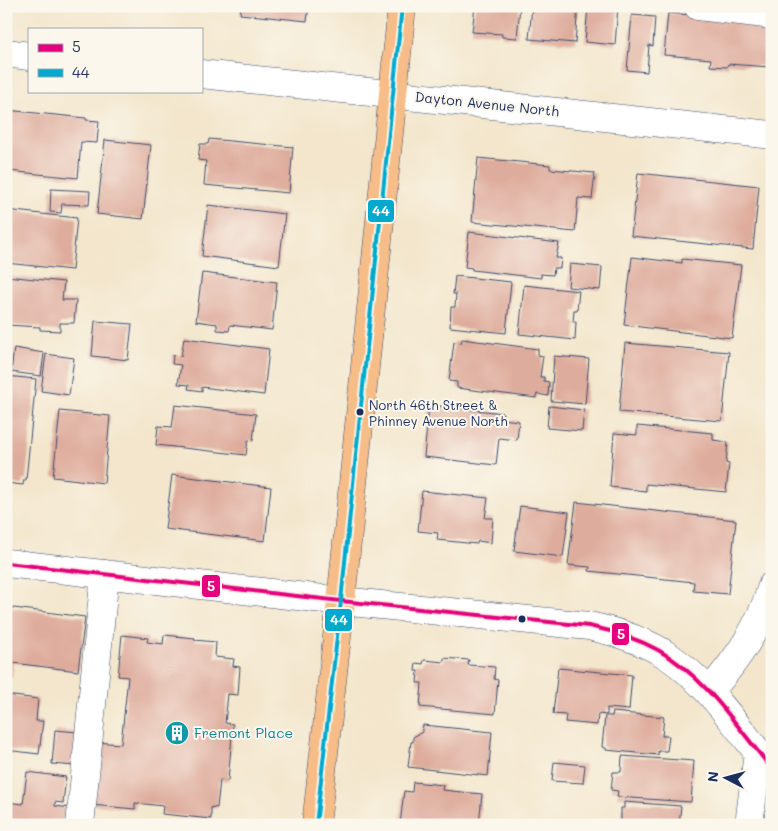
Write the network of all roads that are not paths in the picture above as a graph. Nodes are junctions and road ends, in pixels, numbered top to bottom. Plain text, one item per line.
1 (402, 6) edge
2 (698, 6) edge
3 (772, 15) edge
4 (6, 53) edge
5 (28, 56) edge
6 (202, 74) edge
7 (393, 94) junction
8 (772, 135) edge
9 (6, 564) edge
10 (105, 574) junction
11 (772, 586) edge
12 (342, 601) junction
13 (710, 692) junction
14 (765, 761) edge
15 (80, 825) edge
16 (316, 825) edge
17 (750, 825) edge

1 - 7 main road
2 - 3 street
4 - 5 street
6 - 7 street, Dayton Avenue North
7 - 8 street, Dayton Avenue North
7 - 12 main road
9 - 10 street
10 - 12 street
10 - 15 street
11 - 13 street
12 - 13 street
12 - 16 main road
13 - 14 street
14 - 17 street

